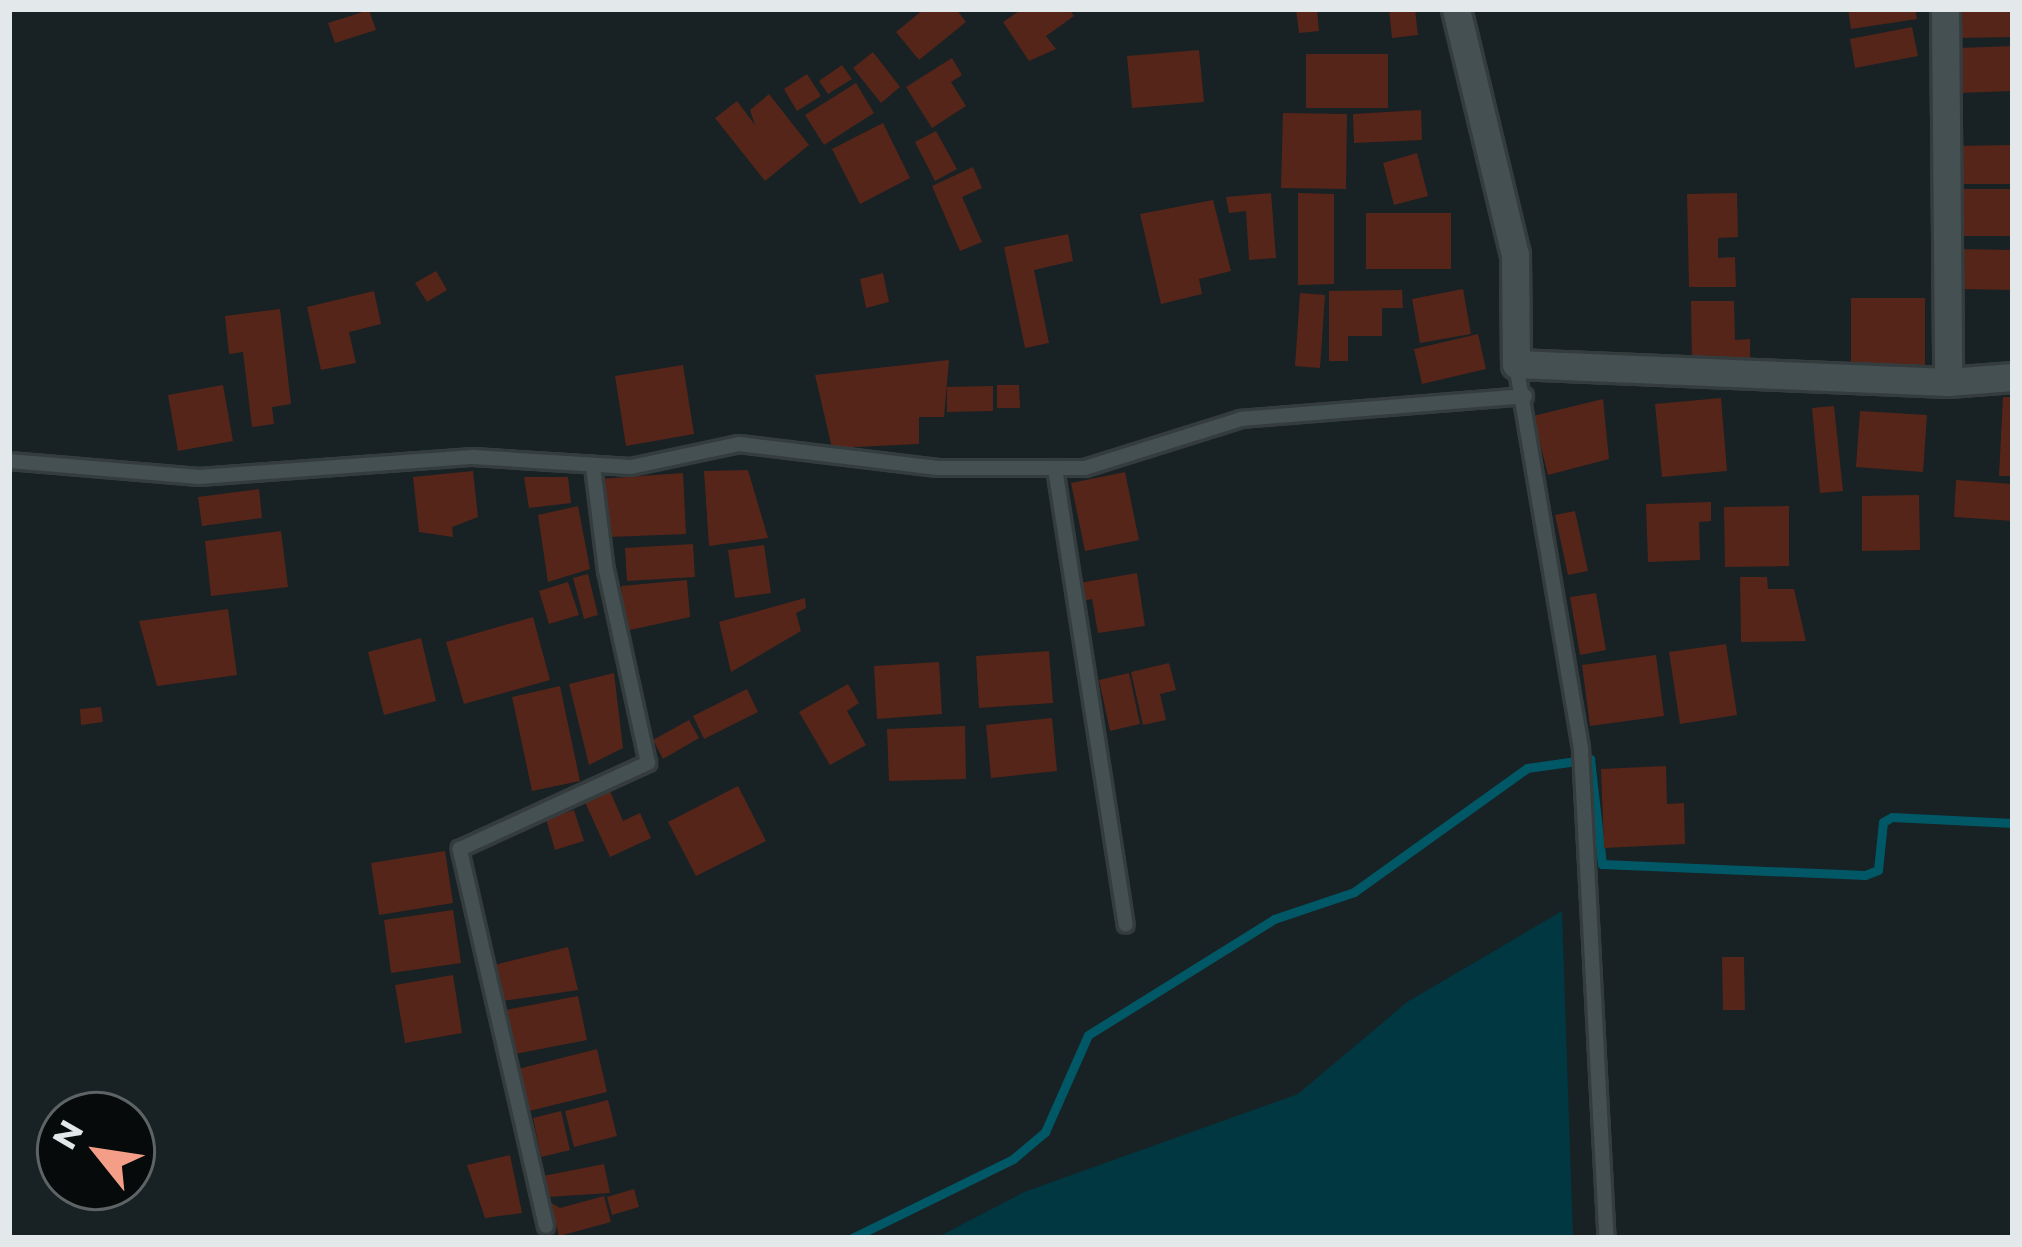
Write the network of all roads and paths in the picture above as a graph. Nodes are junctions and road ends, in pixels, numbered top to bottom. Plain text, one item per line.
1 (1456, 9) edge
2 (1945, 9) edge
3 (1516, 364) junction
4 (2013, 377) edge
5 (1948, 382) junction
6 (1525, 396) junction
7 (9, 461) edge
8 (593, 466) junction
9 (1054, 468) junction
10 (1126, 925) dead end
11 (546, 1226) dead end
12 (1607, 1238) edge

1 - 3 street
2 - 5 street
3 - 5 street
3 - 6 lane
4 - 5 street
6 - 9 lane
6 - 12 lane
7 - 8 lane
8 - 9 lane
8 - 11 lane
9 - 10 lane

